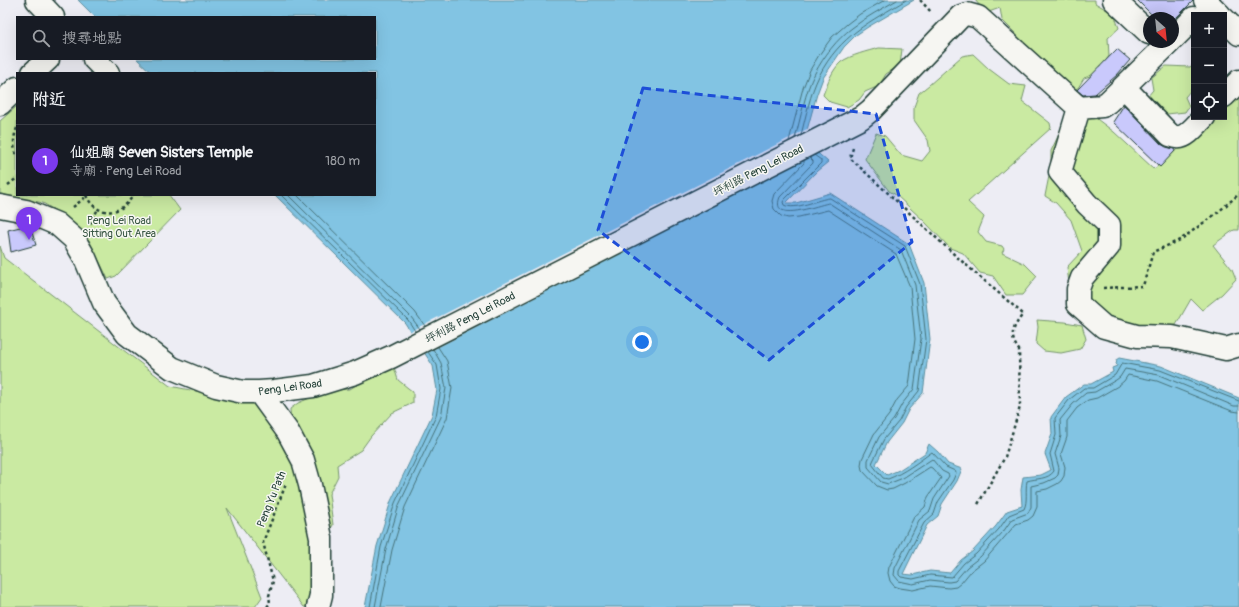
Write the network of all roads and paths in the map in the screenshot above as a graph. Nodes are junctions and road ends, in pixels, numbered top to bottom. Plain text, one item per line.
1 (37, 0) edge
2 (1114, 0) edge
3 (1205, 10) edge
4 (52, 16) edge
5 (1227, 22) edge
6 (1143, 24) edge
7 (1179, 29) edge
8 (1239, 34) edge
9 (1157, 48) edge
10 (47, 60) edge
11 (95, 60) edge
12 (34, 72) edge
13 (107, 72) edge
14 (1239, 81) edge
15 (1124, 87) junction
16 (16, 89) edge
17 (1227, 93) edge
18 (0, 104) edge
19 (1079, 108) junction
20 (1201, 120) edge
21 (16, 132) edge
22 (854, 146) dead end
23 (16, 154) edge
24 (1239, 194) edge
25 (87, 196) edge
26 (132, 196) edge
27 (0, 206) edge
28 (1078, 289) junction
29 (1239, 345) edge
30 (391, 357) joint
31 (259, 392) junction
32 (286, 483) dead end
33 (977, 506) dead end
34 (267, 607) edge
35 (318, 607) edge

1 - 4 street
2 - 6 street
3 - 7 street
5 - 8 street
9 - 15 street
10 - 12 street
11 - 13 street
14 - 17 street
15 - 19 street
15 - 20 street
16 - 18 street
19 - 28 street
19 - 30 street, 坪利路 Peng Lei Road
21 - 23 path
22 - 33 path
24 - 28 path
25 - 26 path
27 - 31 street, Peng Lei Road
28 - 29 street
30 - 31 street, Peng Lei Road
31 - 35 street
32 - 34 path, Peng Yu Path

